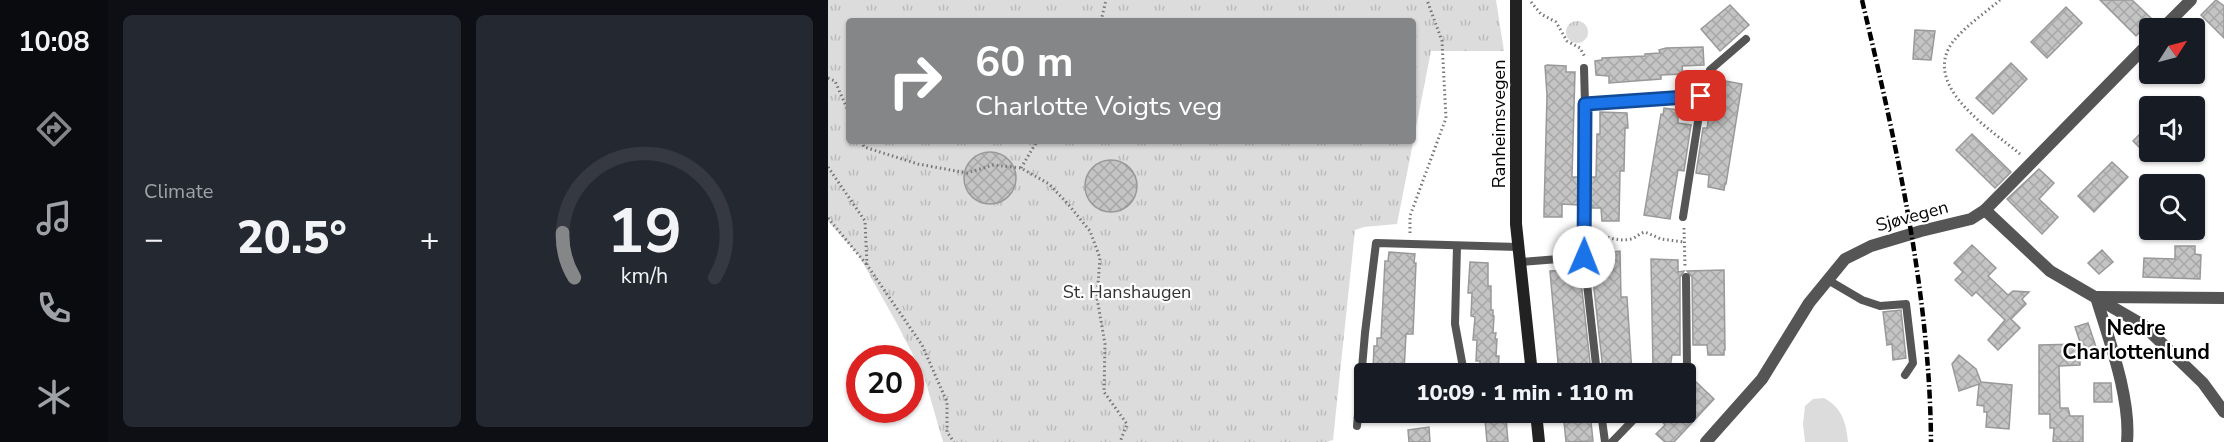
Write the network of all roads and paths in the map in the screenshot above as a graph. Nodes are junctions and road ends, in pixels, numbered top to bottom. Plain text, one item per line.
1 (1106, 0) edge
2 (1428, 0) edge
3 (1516, 0) edge
4 (1530, 0) edge
5 (2000, 0) edge
6 (2191, 0) edge
7 (1102, 18) edge
8 (2173, 18) edge
9 (1746, 39) dead end
10 (2139, 53) edge
11 (1584, 68) joint
12 (828, 78) edge
13 (1701, 96) junction
14 (1585, 104) junction
15 (846, 106) edge
16 (862, 144) edge
17 (1035, 144) edge
18 (2030, 162) junction
19 (828, 166) edge
20 (1021, 168) junction
21 (1985, 210) junction
22 (828, 218) edge
23 (1683, 218) joint
24 (1585, 232) junction
25 (1684, 242) junction
26 (1410, 244) junction
27 (1457, 246) junction
28 (1518, 247) junction
29 (1584, 257) junction
30 (1520, 262) junction
31 (867, 265) junction
32 (1686, 277) joint
33 (1828, 280) junction
34 (2096, 297) junction
35 (2224, 298) edge
36 (1462, 363) edge
37 (1531, 363) edge
38 (1596, 363) edge
39 (1687, 363) edge
40 (1905, 375) dead end
41 (2224, 412) edge
42 (1537, 423) edge
43 (1602, 423) edge
44 (1630, 423) edge
45 (1357, 426) dead end
46 (954, 442) edge
47 (1120, 442) edge
48 (1539, 442) edge
49 (1605, 442) edge
50 (1612, 442) edge
51 (1706, 442) edge
52 (2127, 442) edge

1 - 7 path
2 - 26 path
3 - 28 street, Ranheimsvegen
4 - 11 path
5 - 18 path
6 - 8 street
9 - 13 lane
10 - 18 street, Sjøvegen
11 - 14 lane
12 - 15 path
13 - 14 lane
13 - 23 lane
14 - 24 lane
16 - 20 path
17 - 20 path
18 - 21 street, Sjøvegen
19 - 31 path
20 - 47 path
21 - 33 street, Sjøvegen
21 - 34 street
22 - 31 path
23 - 25 path
24 - 25 path
24 - 29 lane
25 - 32 path
26 - 27 lane
26 - 45 lane
27 - 28 lane
27 - 36 lane
28 - 30 street, Ranheimsvegen
29 - 30 lane
29 - 38 lane
30 - 37 street, Ranheimsvegen
31 - 46 path
32 - 39 lane
33 - 40 lane
33 - 51 street, Sjøvegen
34 - 35 street
34 - 41 street
34 - 52 street
42 - 48 street
43 - 49 lane
44 - 50 lane

